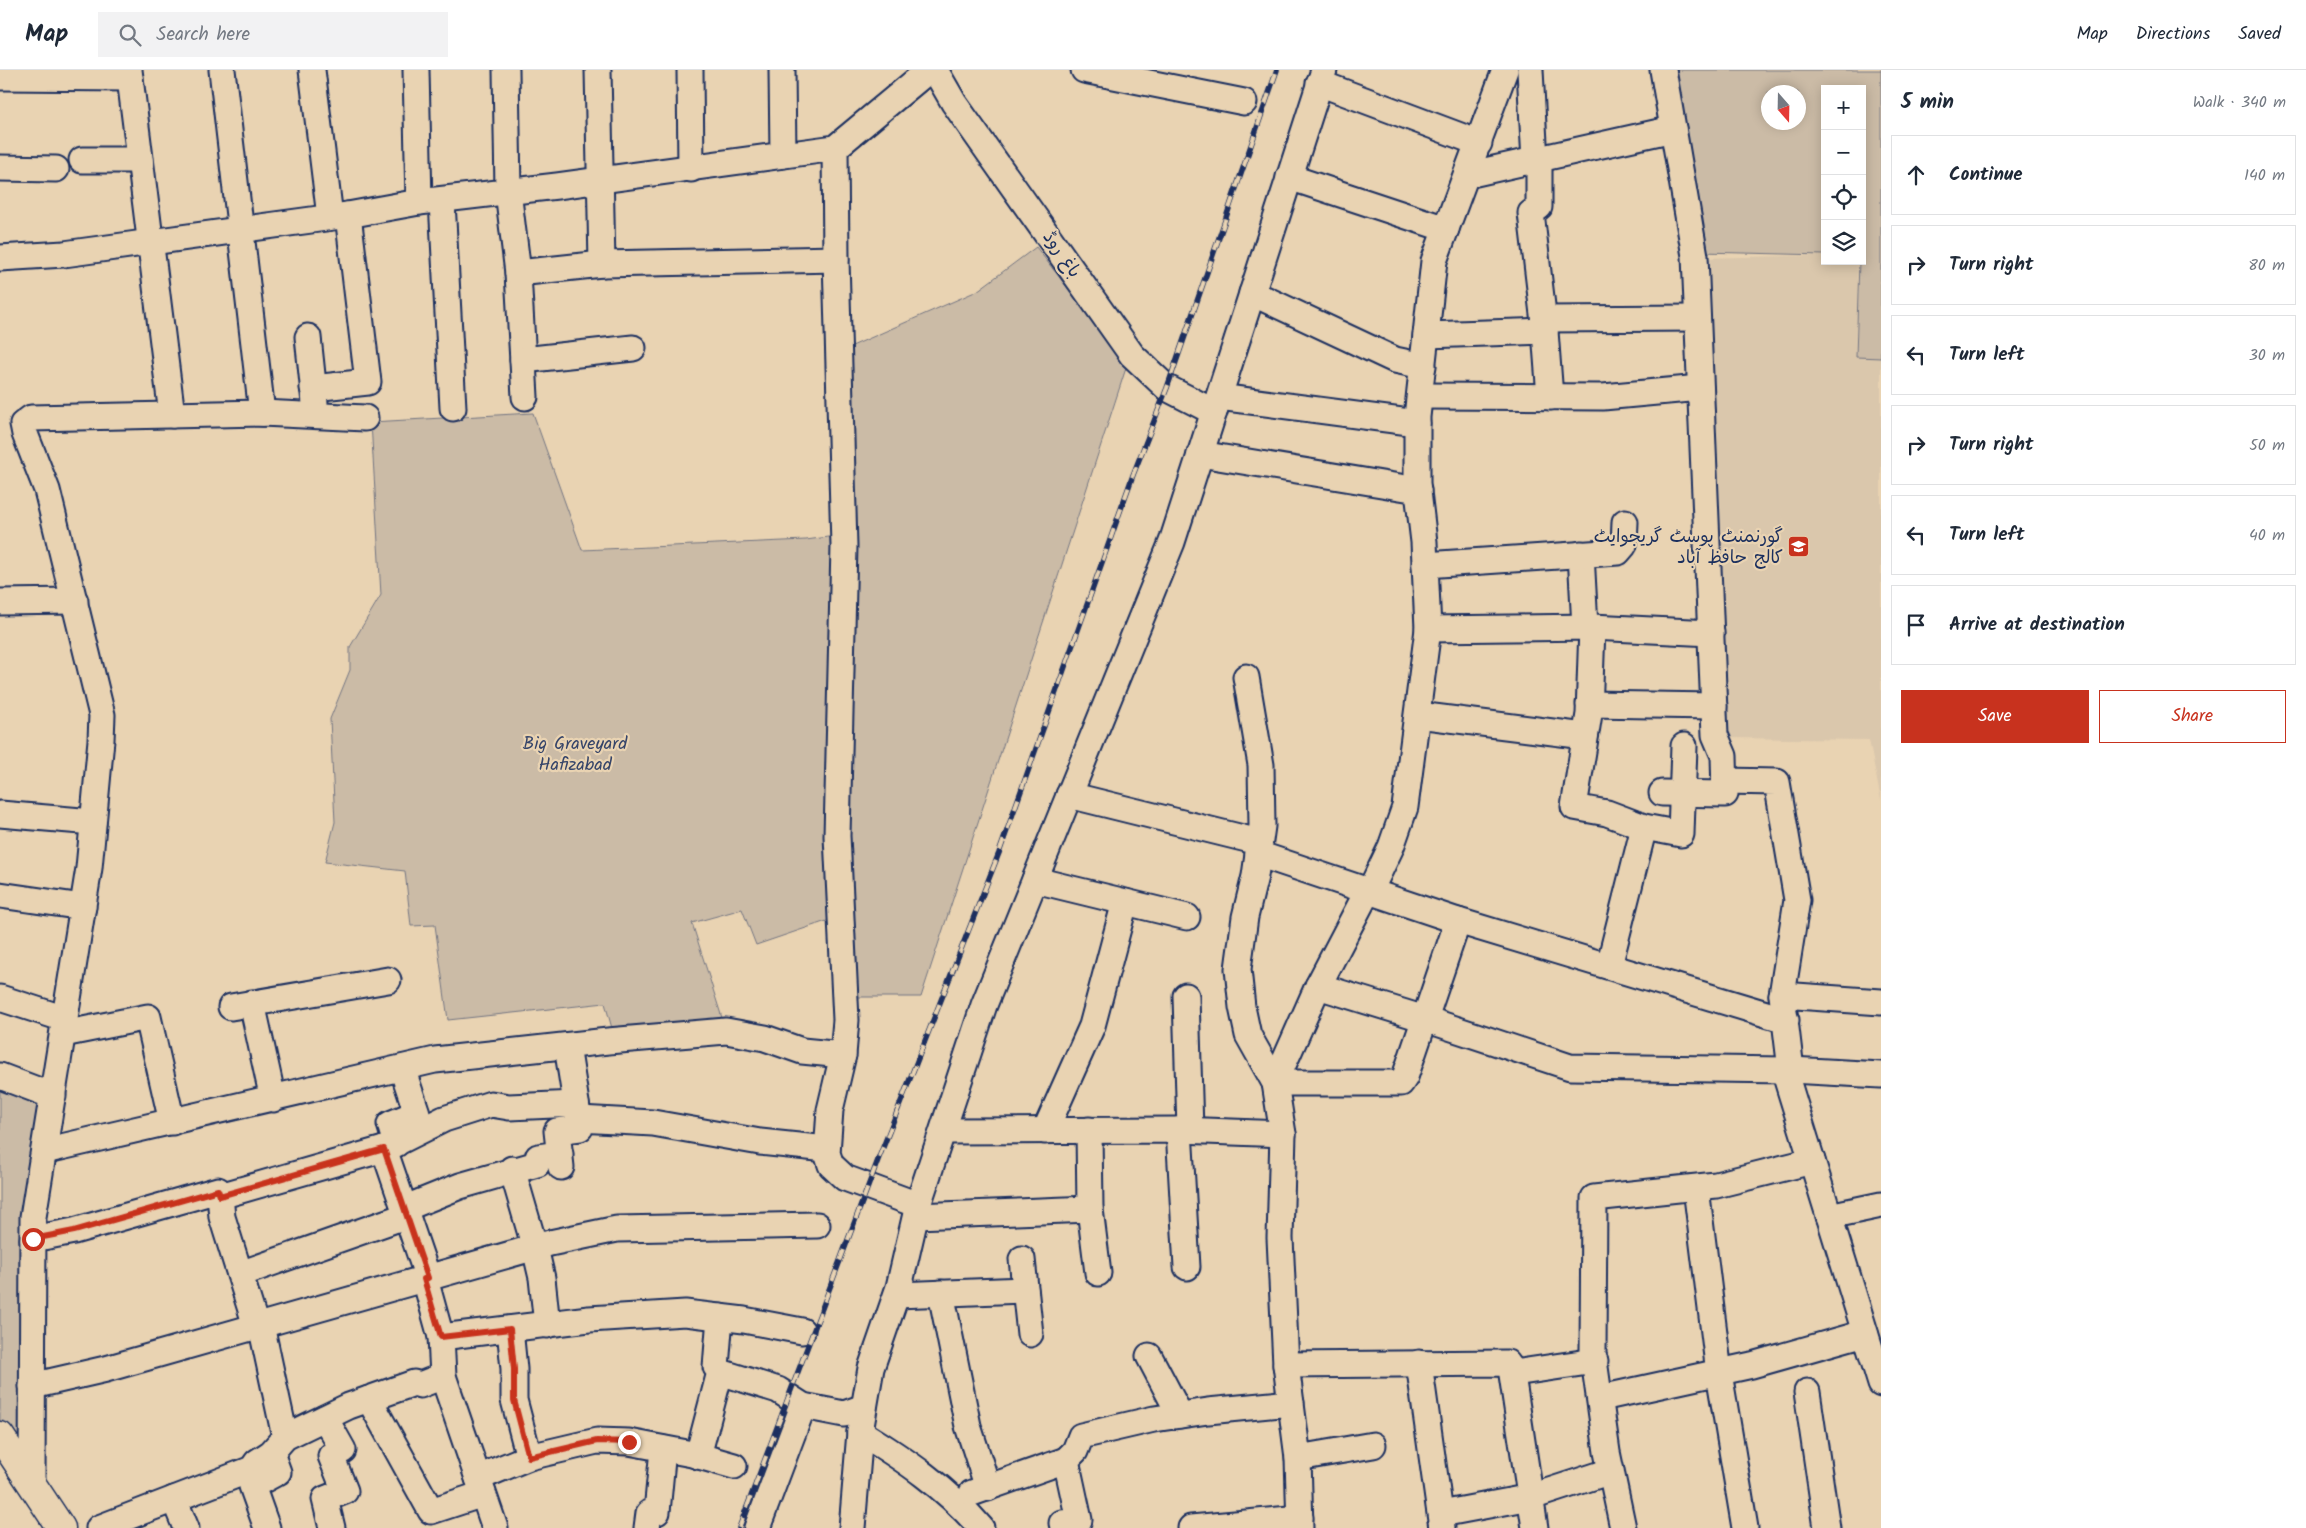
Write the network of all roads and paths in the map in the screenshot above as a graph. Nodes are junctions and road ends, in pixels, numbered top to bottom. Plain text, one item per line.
1 (222, 70) edge
2 (312, 70) edge
3 (416, 70) edge
4 (506, 70) edge
5 (598, 70) edge
6 (690, 70) edge
7 (782, 70) edge
8 (929, 70) edge
9 (935, 70) edge
10 (1084, 70) edge
11 (1505, 70) edge
12 (1530, 70) edge
13 (1662, 70) edge
14 (129, 74) edge
15 (1322, 76) edge
16 (0, 77) edge
17 (1244, 102) dead end
18 (1674, 129) junction
19 (1479, 143) junction
20 (836, 148) junction
21 (783, 155) junction
22 (82, 160) dead end
23 (140, 160) junction
24 (1537, 161) junction
25 (0, 168) edge
26 (691, 168) junction
27 (56, 169) dead end
28 (1467, 175) junction
29 (1289, 177) junction
30 (599, 180) junction
31 (508, 191) junction
32 (431, 201) junction
33 (339, 216) junction
34 (242, 228) junction
35 (1446, 229) junction
36 (150, 241) junction
37 (0, 258) edge
38 (836, 259) junction
39 (602, 264) junction
40 (518, 273) junction
41 (1252, 293) junction
42 (1697, 318) junction
43 (1545, 325) junction
44 (1426, 335) junction
45 (308, 337) dead end
46 (634, 348) dead end
47 (523, 360) junction
48 (1423, 366) junction
49 (313, 388) junction
50 (1700, 388) junction
51 (1420, 396) junction
52 (525, 397) dead end
53 (1550, 397) junction
54 (1216, 404) junction
55 (454, 408) dead end
56 (262, 413) junction
57 (172, 415) junction
58 (316, 416) junction
59 (365, 418) dead end
60 (1417, 423) junction
61 (1200, 454) junction
62 (1418, 490) junction
63 (1625, 522) dead end
64 (1581, 554) junction
65 (1425, 565) junction
66 (0, 602) edge
67 (75, 602) junction
68 (1589, 627) junction
69 (1428, 629) junction
70 (1711, 633) junction
71 (1246, 677) dead end
72 (1589, 704) junction
73 (1714, 706) junction
74 (1418, 715) junction
75 (1585, 736) junction
76 (1718, 743) junction
77 (1724, 781) junction
78 (1672, 793) junction
79 (1069, 795) junction
80 (0, 814) edge
81 (93, 822) junction
82 (1644, 827) junction
83 (1259, 848) junction
84 (1035, 880) junction
85 (1369, 893) junction
86 (0, 895) edge
87 (1125, 902) junction
88 (83, 907) junction
89 (1187, 917) dead end
90 (1458, 921) junction
91 (1609, 966) junction
92 (388, 980) dead end
93 (1318, 986) junction
94 (1782, 995) junction
95 (1186, 996) dead end
96 (0, 998) edge
97 (1881, 1002) edge
98 (1425, 1019) junction
99 (1786, 1020) junction
100 (64, 1026) junction
101 (567, 1046) junction
102 (843, 1055) junction
103 (402, 1068) junction
104 (1787, 1070) junction
105 (1881, 1075) edge
106 (0, 1076) edge
107 (1275, 1083) junction
108 (53, 1096) junction
109 (272, 1099) junction
110 (578, 1111) junction
111 (172, 1122) junction
112 (1089, 1130) junction
113 (1184, 1130) junction
114 (944, 1131) junction
115 (1045, 1131) junction
116 (1282, 1134) junction
117 (390, 1147) junction
118 (827, 1149) junction
119 (44, 1151) junction
120 (1812, 1161) junction
121 (512, 1169) junction
122 (1696, 1188) junction
123 (220, 1196) junction
124 (1881, 1205) edge
125 (1090, 1209) junction
126 (917, 1210) junction
127 (405, 1213) junction
128 (1829, 1216) junction
129 (817, 1225) dead end
130 (33, 1239) junction
131 (535, 1248) junction
132 (1022, 1259) dead end
133 (1187, 1267) dead end
134 (1098, 1273) dead end
135 (240, 1274) junction
136 (426, 1278) junction
137 (1025, 1290) junction
138 (941, 1294) junction
139 (896, 1295) junction
140 (720, 1317) junction
141 (1869, 1320) edge
142 (547, 1324) junction
143 (258, 1325) junction
144 (510, 1329) junction
145 (802, 1331) dead end
146 (1030, 1334) dead end
147 (441, 1337) junction
148 (1149, 1356) dead end
149 (1595, 1361) junction
150 (1419, 1363) junction
151 (1286, 1365) junction
152 (1511, 1368) junction
153 (720, 1372) junction
154 (1719, 1373) junction
155 (443, 1376) junction
156 (1881, 1384) edge
157 (32, 1386) junction
158 (1807, 1392) dead end
159 (1601, 1398) junction
160 (369, 1399) junction
161 (1291, 1403) junction
162 (803, 1406) junction
163 (864, 1407) junction
164 (1180, 1415) junction
165 (325, 1418) junction
166 (860, 1432) junction
167 (0, 1436) edge
168 (278, 1445) junction
169 (1373, 1445) dead end
170 (663, 1449) junction
171 (698, 1456) junction
172 (529, 1457) junction
173 (1298, 1458) junction
174 (1066, 1460) junction
175 (0, 1466) edge
176 (734, 1466) dead end
177 (1611, 1471) junction
178 (32, 1484) junction
179 (480, 1486) junction
180 (988, 1488) junction
181 (1531, 1497) junction
182 (952, 1498) junction
183 (174, 1499) junction
184 (445, 1518) edge
185 (1441, 1521) edge
186 (1300, 1523) edge
187 (41, 1528) edge
188 (61, 1528) edge
189 (100, 1528) edge
190 (186, 1528) edge
191 (267, 1528) edge
192 (332, 1528) edge
193 (495, 1528) edge
194 (648, 1528) edge
195 (757, 1528) edge
196 (852, 1528) edge
197 (981, 1528) edge
198 (1064, 1528) edge
199 (1191, 1528) edge
200 (1535, 1528) edge
201 (1623, 1528) edge
202 (1745, 1528) edge
203 (1825, 1528) edge

1 - 34 street
2 - 33 street
3 - 32 street
4 - 31 street
5 - 30 street
6 - 26 street
7 - 21 street
8 - 20 street
9 - 54 street, باغ روڈ
10 - 17 street
11 - 19 street
12 - 24 street
13 - 18 street
14 - 16 street
14 - 23 street
15 - 19 street
15 - 29 street
18 - 24 street
18 - 42 street
19 - 28 street
20 - 21 street
20 - 38 street
21 - 26 street
22 - 23 street
23 - 36 street
24 - 28 street
24 - 43 street
25 - 27 street
26 - 30 street
28 - 35 street
29 - 35 street
29 - 41 street
30 - 31 street
30 - 39 street
31 - 32 street
31 - 40 street
32 - 33 street
32 - 55 street
33 - 34 street
33 - 49 street
34 - 36 street
34 - 56 street
35 - 44 street
36 - 37 street
36 - 57 street
38 - 39 street
38 - 102 street
39 - 40 street
40 - 47 street
41 - 48 street
41 - 54 street
42 - 43 street
42 - 50 street
43 - 44 street
43 - 53 street
44 - 48 street
45 - 49 street
46 - 47 street
47 - 52 street
48 - 51 street
49 - 58 street
50 - 53 street
50 - 70 street
51 - 53 street
51 - 60 street
54 - 60 street, باغ روڈ
54 - 61 street
56 - 57 street
56 - 58 street
57 - 67 street
58 - 59 street
60 - 62 street
61 - 62 street
61 - 79 street
62 - 65 street
63 - 64 street
64 - 65 street
64 - 68 street
65 - 69 street
66 - 67 street
67 - 81 street
68 - 69 street
68 - 70 street
68 - 72 street
69 - 74 street
70 - 73 street
71 - 83 street
72 - 73 street
72 - 75 street
73 - 76 street
74 - 75 street
74 - 85 street
75 - 82 street
76 - 77 street
76 - 78 street
77 - 78 street
77 - 94 street
78 - 82 street
79 - 83 street
79 - 84 street
80 - 81 street
81 - 88 street
82 - 91 street
83 - 85 street
83 - 107 street
84 - 87 street
84 - 114 street
85 - 90 street
85 - 93 street
86 - 88 street
87 - 89 street
87 - 115 street
88 - 100 street
90 - 91 street
90 - 98 street
91 - 99 street
92 - 109 street
93 - 98 street
93 - 107 street
94 - 97 street
94 - 99 street
95 - 113 street
96 - 100 street
98 - 104 street
98 - 107 street
99 - 104 street
100 - 108 street
100 - 111 street
101 - 102 street
101 - 103 street
101 - 110 street
102 - 118 street
103 - 109 street
103 - 117 street
104 - 105 street
104 - 120 street
106 - 108 street
107 - 116 street
108 - 119 street
109 - 111 street
110 - 117 street
110 - 118 street
110 - 121 street
111 - 119 street
112 - 113 street
112 - 115 street
112 - 125 street
113 - 116 street
113 - 133 street
114 - 115 street
114 - 126 street
116 - 151 street
117 - 123 street
117 - 127 street
118 - 126 street
119 - 130 street
120 - 122 street
120 - 128 street
121 - 127 street
121 - 131 street
122 - 149 street
122 - 154 street
123 - 130 street
123 - 135 street
124 - 128 street
125 - 126 street
125 - 134 street
126 - 139 street
127 - 135 street
127 - 136 street
128 - 141 street
129 - 131 street
130 - 157 street
131 - 136 street
131 - 142 street
132 - 137 street
135 - 143 street
136 - 143 street
136 - 147 street
137 - 138 street
137 - 146 street
138 - 139 street
138 - 180 street
139 - 163 street
140 - 142 street
140 - 145 street
140 - 153 street
141 - 154 street
141 - 156 street
142 - 144 street
143 - 157 street
143 - 168 street
144 - 147 street
144 - 172 street
147 - 155 street
148 - 164 street
149 - 152 street
149 - 159 street
150 - 151 street
150 - 152 street
150 - 185 street
151 - 161 street
152 - 181 street
153 - 162 street
153 - 171 street
154 - 159 street
154 - 202 street
155 - 160 street
155 - 179 street
157 - 178 street
158 - 203 street
159 - 177 street
160 - 165 street
160 - 184 street
161 - 164 street
161 - 173 street
162 - 163 street
162 - 195 street
163 - 166 street
164 - 174 street
165 - 168 street
165 - 192 street
166 - 182 street
166 - 196 street
167 - 178 main road
168 - 183 street
168 - 191 street
169 - 173 street
170 - 171 street
170 - 172 street
170 - 194 street
171 - 176 street
172 - 179 street
173 - 186 street
174 - 180 street
174 - 198 street
175 - 187 main road
177 - 181 street
177 - 201 street
178 - 188 main road
179 - 184 street
179 - 193 street
180 - 182 street
181 - 185 street
181 - 200 street
182 - 197 street
183 - 189 street
183 - 190 street
186 - 199 street

